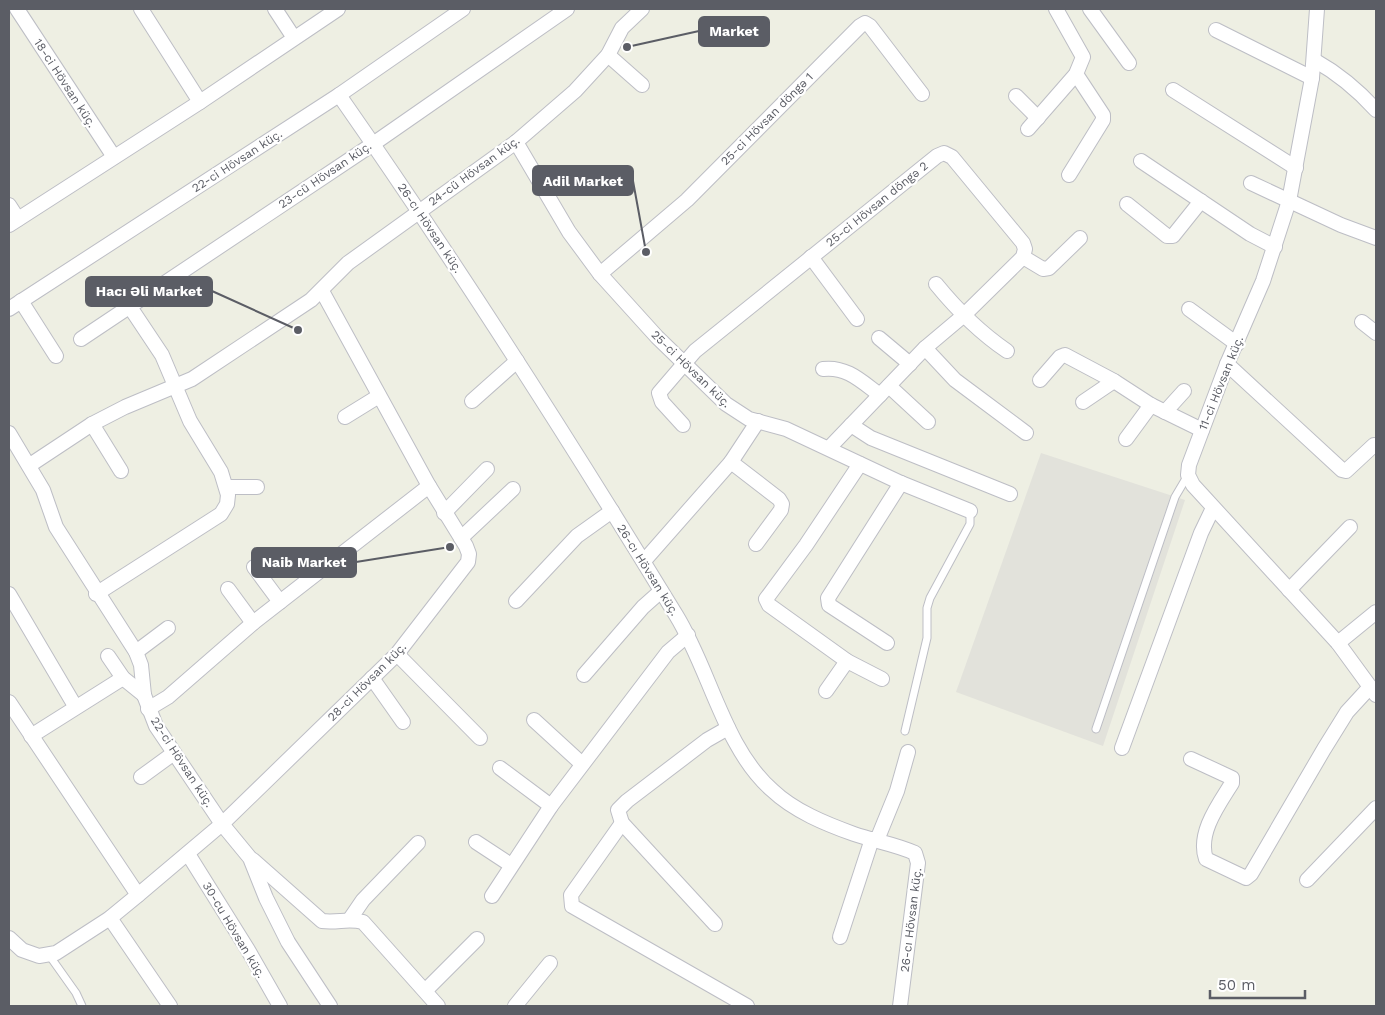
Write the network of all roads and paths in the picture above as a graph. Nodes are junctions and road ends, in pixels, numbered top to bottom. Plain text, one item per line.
1 (17, 9) edge
2 (141, 9) edge
3 (275, 9) edge
4 (338, 9) edge
5 (463, 9) edge
6 (567, 9) edge
7 (642, 9) edge
8 (1056, 9) edge
9 (1090, 9) edge
10 (1317, 9) edge
11 (1216, 30) dead end
12 (294, 38) junction
13 (608, 55) junction
14 (1314, 60) junction
15 (1129, 63) dead end
16 (1076, 74) junction
17 (1312, 78) junction
18 (642, 85) dead end
19 (1173, 90) dead end
20 (922, 94) dead end
21 (339, 95) junction
22 (1016, 96) dead end
23 (200, 102) junction
24 (1376, 110) edge
25 (1038, 118) junction
26 (1028, 129) dead end
27 (516, 142) junction
28 (373, 144) junction
29 (114, 157) junction
30 (1141, 161) dead end
31 (1296, 168) junction
32 (1070, 175) dead end
33 (1251, 182) dead end
34 (1201, 201) junction
35 (1290, 201) junction
36 (1127, 204) dead end
37 (9, 205) edge
38 (419, 211) junction
39 (13, 222) edge
40 (1080, 238) dead end
41 (1376, 238) edge
42 (1275, 247) junction
43 (811, 257) junction
44 (1023, 257) junction
45 (600, 274) junction
46 (936, 284) dead end
47 (322, 291) junction
48 (21, 301) junction
49 (130, 307) junction
50 (9, 309) edge
51 (1189, 309) dead end
52 (963, 316) junction
53 (857, 319) dead end
54 (1362, 322) dead end
55 (1376, 333) edge
56 (879, 338) dead end
57 (81, 339) dead end
58 (1236, 344) junction
59 (925, 348) junction
60 (1007, 351) dead end
61 (56, 356) dead end
62 (518, 361) junction
63 (684, 364) junction
64 (910, 364) junction
65 (1227, 364) junction
66 (823, 370) dead end
67 (1040, 380) dead end
68 (1114, 381) junction
69 (175, 387) junction
70 (884, 391) junction
71 (1184, 391) dead end
72 (379, 396) junction
73 (472, 401) dead end
74 (1083, 402) dead end
75 (1151, 405) junction
76 (1165, 412) junction
77 (345, 417) dead end
78 (758, 421) junction
79 (928, 422) dead end
80 (92, 424) junction
81 (683, 425) dead end
82 (851, 425) junction
83 (1202, 430) junction
84 (9, 433) edge
85 (1026, 433) dead end
86 (1126, 439) dead end
87 (1374, 445) dead end
88 (829, 448) junction
89 (731, 462) junction
90 (860, 464) junction
91 (30, 465) junction
92 (487, 469) dead end
93 (121, 471) dead end
94 (1188, 475) junction
95 (901, 483) junction
96 (429, 486) junction
97 (227, 487) junction
98 (257, 487) dead end
99 (513, 489) dead end
100 (1010, 494) dead end
101 (1213, 508) junction
102 (612, 511) junction
103 (970, 511) joint
104 (444, 513) junction
105 (1350, 527) dead end
106 (461, 538) junction
107 (756, 544) dead end
108 (644, 561) junction
109 (254, 567) dead end
110 (228, 589) dead end
111 (1289, 590) junction
112 (661, 591) junction
113 (9, 594) edge
114 (96, 594) junction
115 (516, 601) dead end
116 (280, 602) junction
117 (1376, 612) edge
118 (253, 623) junction
119 (168, 628) dead end
120 (688, 635) junction
121 (887, 643) dead end
122 (1338, 643) junction
123 (136, 652) junction
124 (397, 654) junction
125 (108, 656) dead end
126 (847, 660) junction
127 (584, 675) dead end
128 (123, 678) junction
129 (372, 678) junction
130 (882, 679) dead end
131 (826, 691) dead end
132 (1373, 691) edge
133 (9, 702) edge
134 (146, 702) junction
135 (75, 706) junction
136 (534, 720) dead end
137 (403, 722) dead end
138 (728, 728) junction
139 (1096, 730) dead end
140 (905, 731) dead end
141 (31, 736) junction
142 (480, 738) dead end
143 (1122, 748) dead end
144 (908, 752) dead end
145 (174, 753) junction
146 (1191, 759) dead end
147 (582, 764) junction
148 (500, 768) dead end
149 (141, 777) dead end
150 (551, 806) junction
151 (1376, 808) edge
152 (622, 823) junction
153 (222, 824) junction
154 (874, 840) junction
155 (476, 842) dead end
156 (418, 843) dead end
157 (188, 854) junction
158 (250, 858) junction
159 (512, 865) junction
160 (1308, 880) dead end
161 (138, 895) junction
162 (492, 896) dead end
163 (110, 918) junction
164 (350, 919) junction
165 (715, 924) dead end
166 (840, 937) dead end
167 (9, 938) edge
168 (477, 939) dead end
169 (49, 955) junction
170 (550, 963) dead end
171 (426, 990) junction
172 (82, 1006) edge
173 (170, 1006) edge
174 (280, 1006) edge
175 (330, 1006) edge
176 (438, 1006) edge
177 (515, 1006) edge
178 (747, 1006) edge
179 (900, 1006) edge

1 - 29 street, 18-ci Hövsan küç.
2 - 23 street
3 - 12 street
4 - 12 street
5 - 21 street, 22-ci Hövsan küç.
6 - 28 street, 23-cü Hövsan küç.
7 - 13 street, 24-cü Hövsan küç.
8 - 16 street
9 - 15 street
10 - 14 street, 11-ci Hövsan küç.
11 - 17 street
12 - 23 street
13 - 18 street
13 - 27 street, 24-cü Hövsan küç.
14 - 17 street, 11-ci Hövsan küç.
14 - 24 street
16 - 25 street
16 - 32 street
17 - 31 street, 11-ci Hövsan küç.
19 - 31 street
20 - 45 street, 25-ci Hövsan döngə 1
21 - 28 street, 26-cı Hövsan küç.
21 - 48 street, 22-ci Hövsan küç.
22 - 25 street
23 - 29 street
25 - 26 street
27 - 38 street, 24-cü Hövsan küç.
27 - 45 street, 25-ci Hövsan küç.
28 - 38 street, 26-cı Hövsan küç.
28 - 49 street, 23-cü Hövsan küç.
29 - 39 street
30 - 34 street
31 - 35 street, 11-ci Hövsan küç.
33 - 35 street
34 - 36 street
34 - 42 street
35 - 41 street
35 - 42 street, 11-ci Hövsan küç.
37 - 39 street
38 - 47 street, 24-cü Hövsan küç.
38 - 62 street, 26-cı Hövsan küç.
40 - 44 street
42 - 58 street, 11-ci Hövsan küç.
43 - 44 street, 25-ci Hövsan döngə 2
43 - 53 street
43 - 63 street, 25-ci Hövsan döngə 2
44 - 52 street
45 - 63 street, 25-ci Hövsan küç.
46 - 52 street
47 - 69 street, 24-cü Hövsan küç.
47 - 72 street, 28-ci Hövsan küç.
48 - 50 street, 22-ci Hövsan küç.
48 - 61 street
49 - 57 street, 23-cü Hövsan küç.
49 - 69 street
51 - 58 street
52 - 59 street
52 - 60 street
54 - 55 street
56 - 64 street
58 - 65 street, 11-ci Hövsan küç.
59 - 64 street
59 - 85 street
62 - 73 street
62 - 102 street, 26-cı Hövsan küç.
63 - 78 street, 25-ci Hövsan küç.
63 - 81 street, 25-ci Hövsan döngə 2
64 - 70 street
65 - 83 street, 11-ci Hövsan küç.
65 - 87 street
66 - 70 street
67 - 68 street
68 - 74 street
68 - 75 street
69 - 80 street, 24-cü Hövsan küç.
69 - 97 street
70 - 79 street
70 - 82 street
71 - 76 street
72 - 77 street
72 - 96 street, 28-ci Hövsan küç.
75 - 76 street
75 - 86 street
76 - 83 street
78 - 88 street, 25-ci Hövsan küç.
78 - 89 street
80 - 91 street, 24-cü Hövsan küç.
80 - 93 street
82 - 88 street
82 - 100 street
83 - 94 street, 11-ci Hövsan küç.
84 - 91 street, 22-ci Hövsan küç.
88 - 90 street, 25-ci Hövsan küç.
89 - 107 street
89 - 108 street
90 - 95 street, 25-ci Hövsan küç.
90 - 126 street
91 - 114 street, 22-ci Hövsan küç.
92 - 104 street
94 - 101 street
94 - 139 lane
95 - 103 street, 25-ci Hövsan küç.
95 - 121 street
96 - 104 street, 28-ci Hövsan küç.
96 - 116 street
97 - 98 street
97 - 114 street
99 - 106 street
101 - 111 street
101 - 143 street
102 - 108 street, 26-cı Hövsan küç.
102 - 115 street
103 - 140 lane
104 - 106 street, 28-ci Hövsan küç.
105 - 111 street
106 - 124 street, 28-ci Hövsan küç.
108 - 112 street, 26-cı Hövsan küç.
109 - 116 street
110 - 118 street
111 - 122 street
112 - 120 street, 26-cı Hövsan küç.
112 - 127 street
113 - 135 street
114 - 123 street, 22-ci Hövsan küç.
116 - 118 street
117 - 122 street
118 - 134 street
119 - 123 street
120 - 138 street, 26-cı Hövsan küç.
120 - 147 street
122 - 132 street
123 - 134 street, 22-ci Hövsan küç.
124 - 129 street, 28-ci Hövsan küç.
124 - 142 street
125 - 128 street
126 - 130 street
126 - 131 street
128 - 134 street
128 - 135 street
129 - 137 street
129 - 153 street, 28-ci Hövsan küç.
132 - 146 street
133 - 141 street
134 - 145 street, 22-ci Hövsan küç.
135 - 141 street
136 - 147 street
138 - 152 street
138 - 154 street, 26-cı Hövsan küç.
141 - 161 street
144 - 154 street
145 - 149 street
145 - 153 street, 22-ci Hövsan küç.
147 - 150 street
148 - 150 street
150 - 159 street
151 - 160 street
152 - 165 street
152 - 178 street
153 - 157 street, 28-ci Hövsan küç.
153 - 158 street, 22-ci Hövsan küç.
154 - 166 street
154 - 179 street, 26-cı Hövsan küç.
155 - 159 street
156 - 164 street
157 - 161 street, 28-ci Hövsan küç.
157 - 174 street, 30-cu Hövsan küç.
158 - 164 street
158 - 175 street, 22-ci Hövsan küç.
159 - 162 street
161 - 163 street, 28-ci Hövsan küç.
163 - 169 street, 28-ci Hövsan küç.
163 - 173 street
164 - 171 street
167 - 169 street
168 - 171 street
169 - 172 lane
170 - 177 street
171 - 176 street

